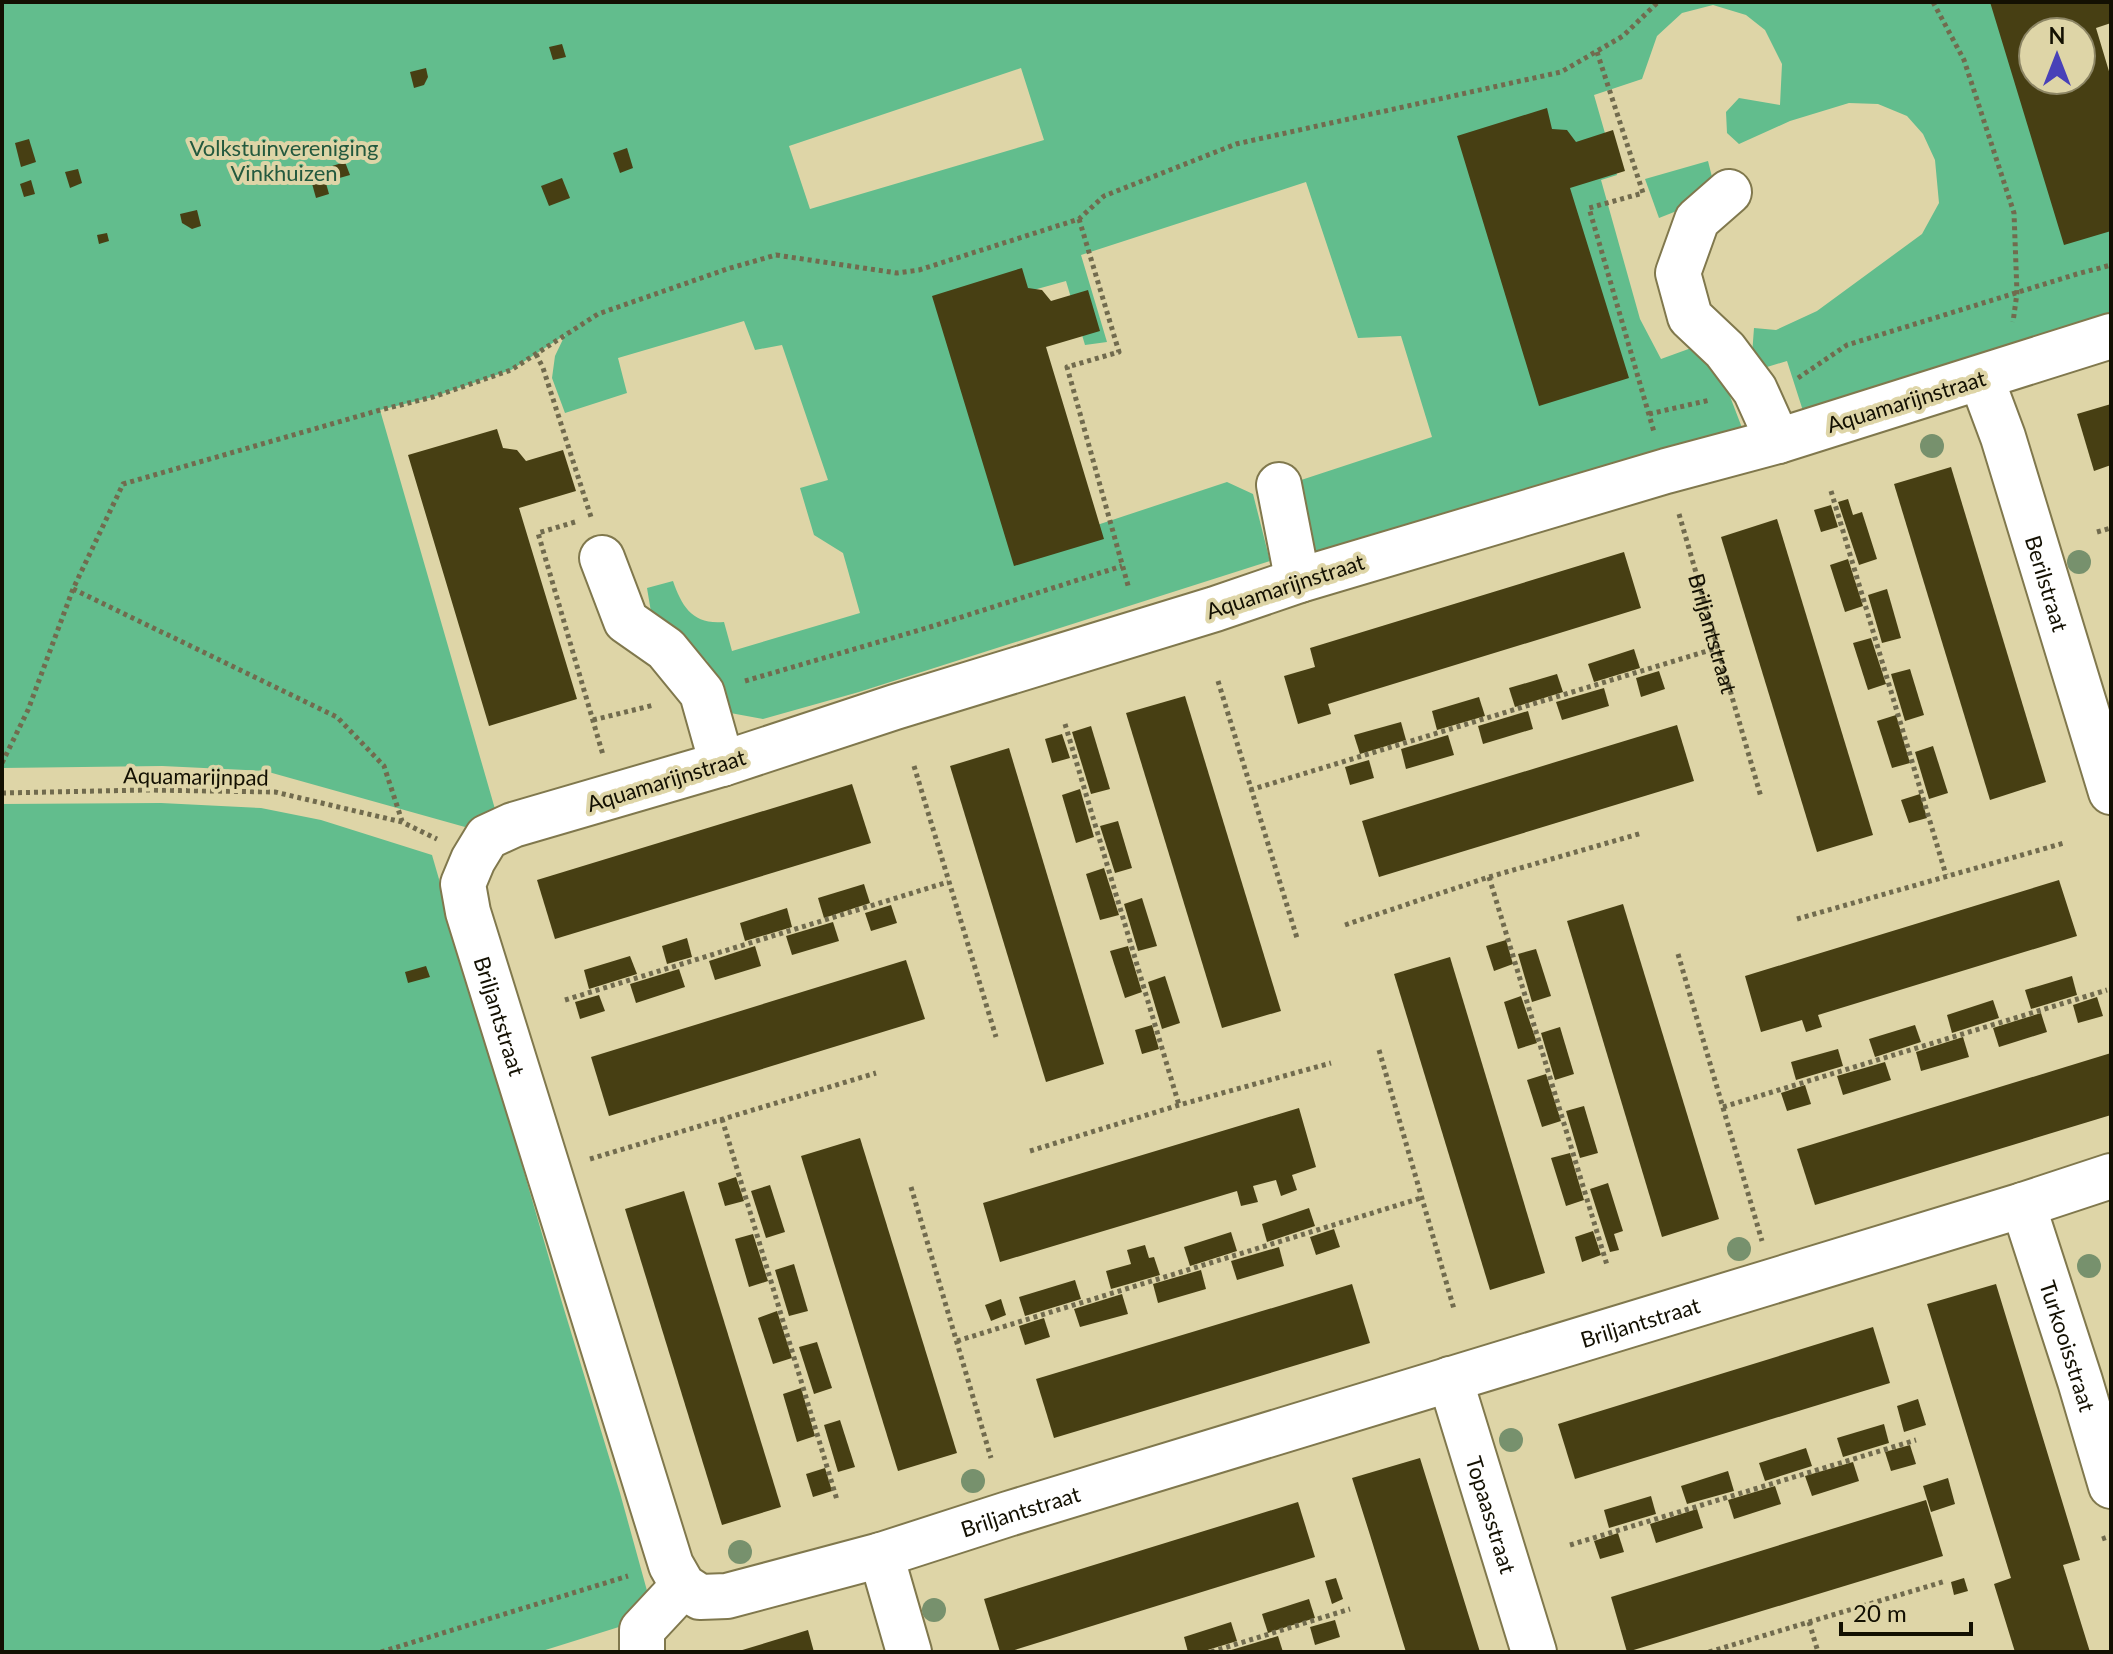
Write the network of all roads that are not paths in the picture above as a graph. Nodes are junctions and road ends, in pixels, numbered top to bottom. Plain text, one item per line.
1 (1729, 192) dead end
2 (2111, 336) edge
3 (1994, 374) junction
4 (1778, 441) junction
5 (1279, 485) dead end
6 (602, 558) dead end
7 (1300, 580) junction
8 (722, 764) junction
9 (2111, 792) edge
10 (473, 860) joint
11 (2111, 1176) edge
12 (2023, 1205) junction
13 (1450, 1379) junction
14 (2111, 1486) edge
15 (881, 1555) junction
16 (677, 1576) junction
17 (642, 1652) edge
18 (909, 1652) edge
19 (1534, 1652) edge

1 - 4 street
2 - 3 street, Aquamarijnstraat
3 - 4 street, Aquamarijnstraat
3 - 9 street, Berilstraat
4 - 7 street, Aquamarijnstraat
5 - 7 street
6 - 8 street
7 - 8 street, Aquamarijnstraat
8 - 10 street, Aquamarijnstraat
10 - 16 street, Briljantstraat
11 - 12 street, Briljantstraat
12 - 13 street, Briljantstraat
12 - 14 street, Turkooisstraat
13 - 15 street, Briljantstraat
13 - 19 street, Topaasstraat
15 - 16 street, Briljantstraat
15 - 18 street
16 - 17 street

